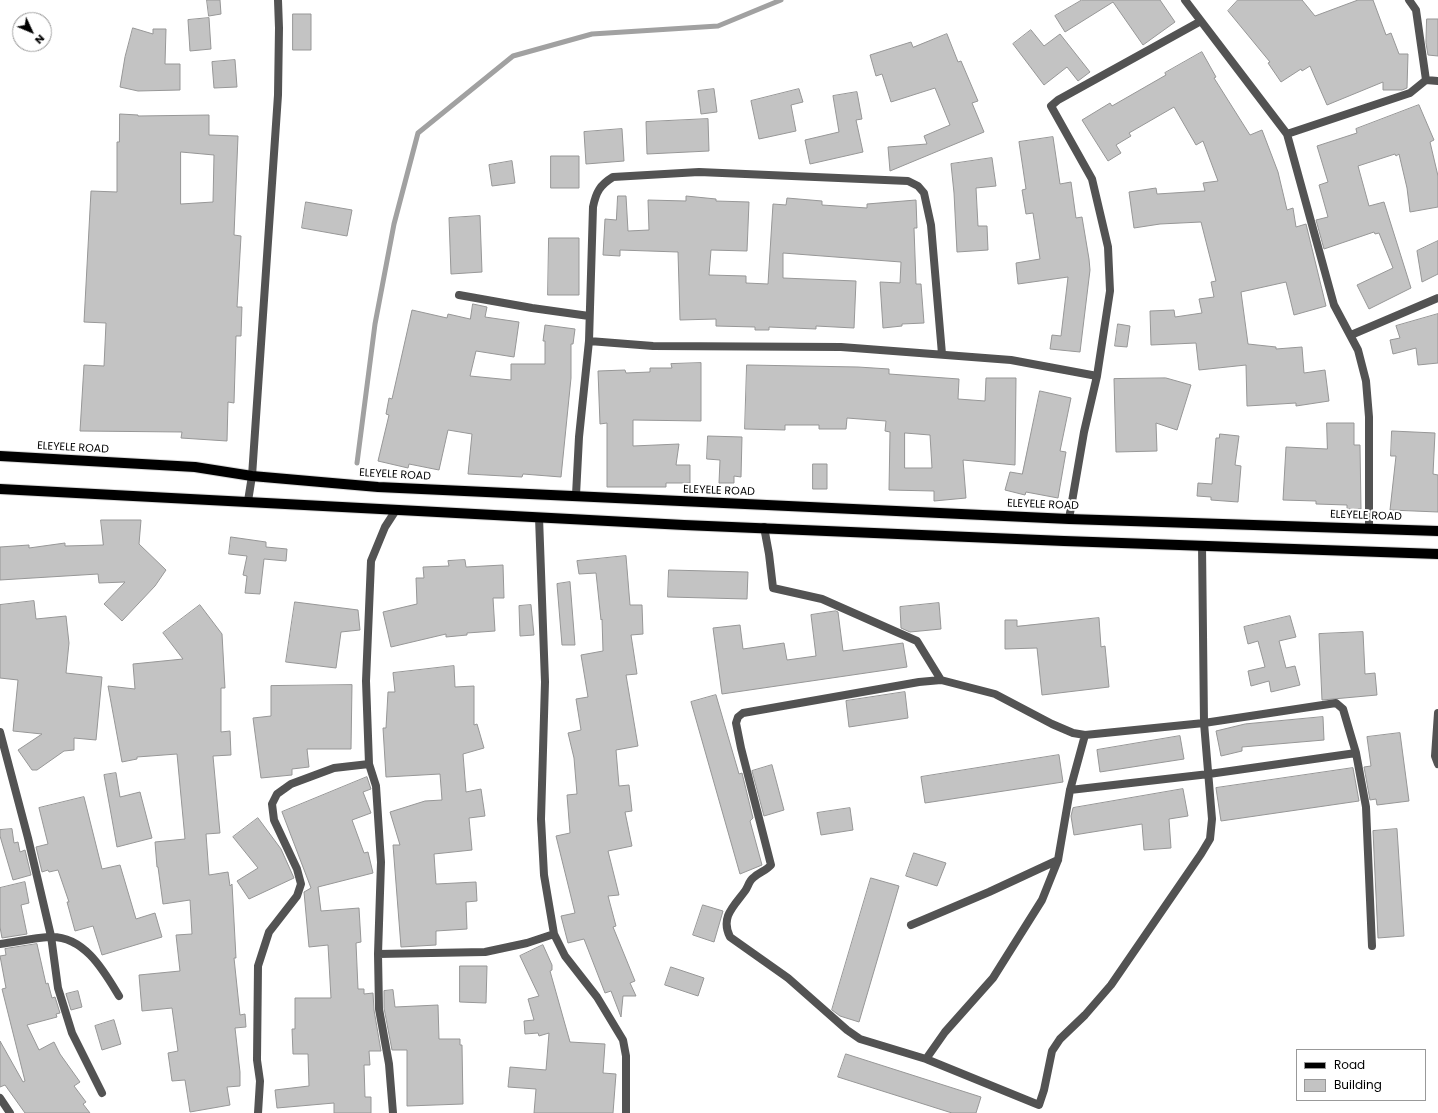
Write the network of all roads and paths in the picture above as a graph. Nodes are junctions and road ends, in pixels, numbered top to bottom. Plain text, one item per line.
1 (278, 0) edge
2 (1185, 0) edge
3 (1409, 0) edge
4 (1201, 21) junction
5 (1426, 80) junction
6 (1438, 81) edge
7 (1287, 134) junction
8 (459, 295) dead end
9 (1438, 298) edge
10 (589, 316) junction
11 (1351, 335) junction
12 (589, 341) junction
13 (942, 354) junction
14 (1097, 376) junction
15 (0, 456) edge
16 (252, 476) junction
17 (0, 489) edge
18 (576, 495) junction
19 (248, 501) junction
20 (396, 510) junction
21 (539, 517) junction
22 (1069, 519) junction
23 (764, 527) junction
24 (1368, 528) junction
25 (1438, 531) edge
26 (1202, 545) junction
27 (1438, 554) edge
28 (941, 680) junction
29 (1438, 713) edge
30 (1204, 723) junction
31 (0, 732) edge
32 (1085, 735) junction
33 (1356, 753) junction
34 (369, 764) junction
35 (1438, 764) edge
36 (1209, 774) junction
37 (1070, 790) junction
38 (1058, 860) junction
39 (911, 925) dead end
40 (554, 934) junction
41 (51, 936) junction
42 (0, 944) edge
43 (1372, 946) dead end
44 (378, 954) junction
45 (119, 996) dead end
46 (926, 1059) junction
47 (102, 1093) dead end
48 (0, 1098) edge
49 (10, 1113) edge
50 (258, 1113) edge
51 (393, 1113) edge
52 (626, 1113) edge

1 - 16 street
2 - 4 street
3 - 5 street
4 - 7 street
4 - 14 street
5 - 6 street
5 - 7 street
7 - 11 street
8 - 10 street
9 - 11 street
10 - 12 street
10 - 13 street
11 - 24 street
12 - 13 street
12 - 18 street
13 - 14 street
14 - 22 street
15 - 16 main road, ELEYELE ROAD
16 - 18 main road, ELEYELE ROAD
16 - 19 street
17 - 19 main road
18 - 22 main road, ELEYELE ROAD
19 - 20 main road
20 - 21 main road
20 - 34 street
21 - 23 main road
21 - 40 street
22 - 24 main road, ELEYELE ROAD
23 - 26 main road
23 - 28 street
24 - 25 main road, ELEYELE ROAD
26 - 27 main road
26 - 30 street
28 - 32 street
28 - 46 street
29 - 35 street
30 - 32 street
30 - 33 street
30 - 36 street
31 - 41 street
32 - 37 street
33 - 36 street
33 - 43 street
34 - 44 street
34 - 50 street
36 - 37 street
36 - 46 street
37 - 38 street
38 - 39 street
38 - 46 street
40 - 44 street
40 - 52 street
41 - 42 street
41 - 45 street
41 - 47 street
44 - 51 street
48 - 49 street

